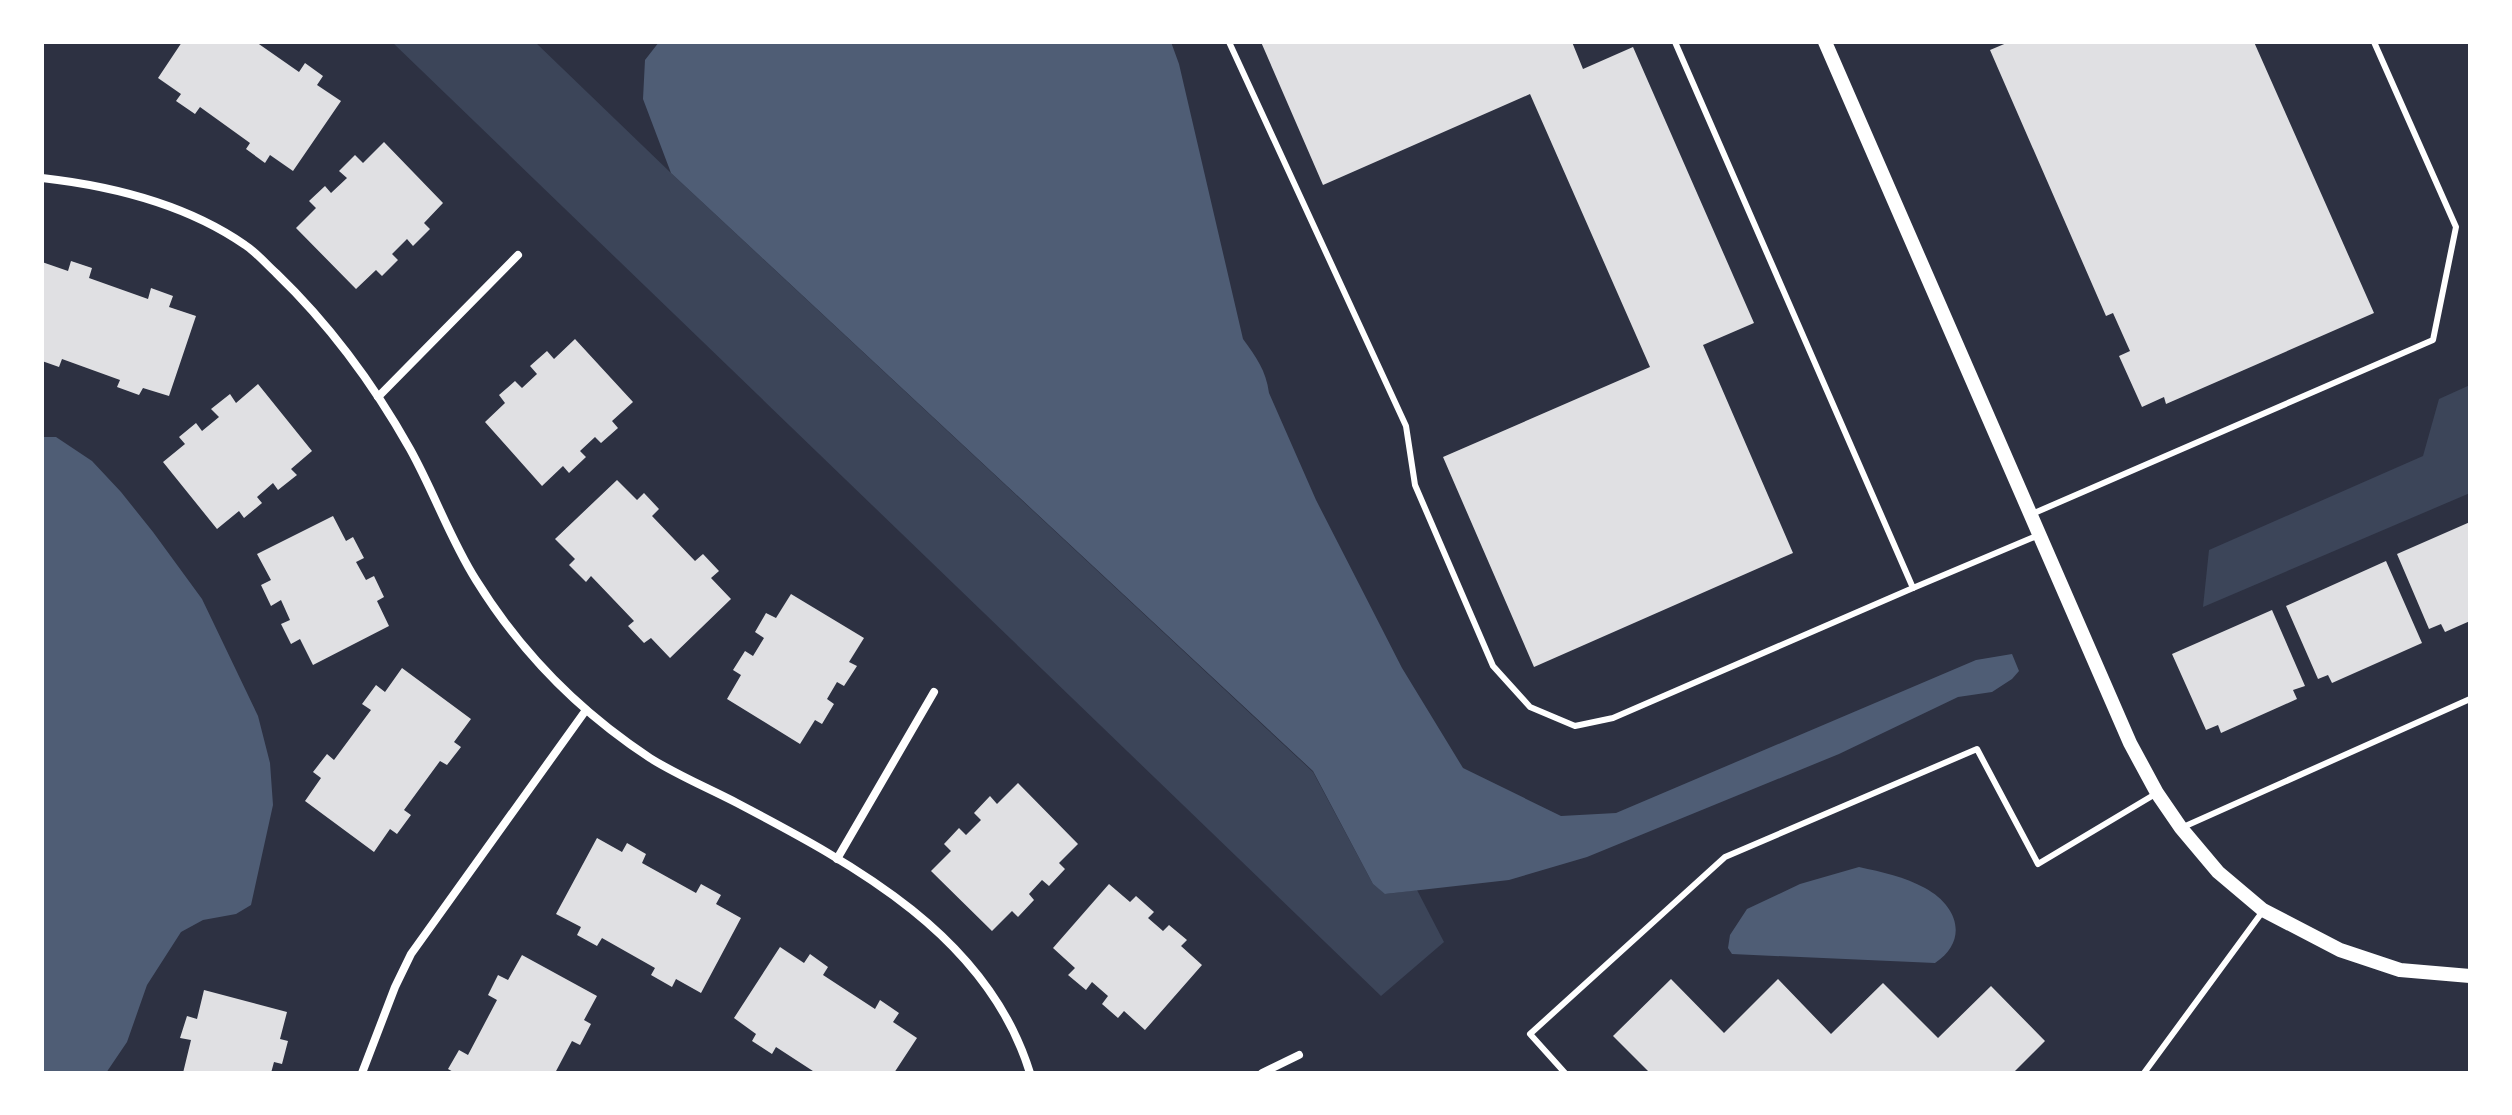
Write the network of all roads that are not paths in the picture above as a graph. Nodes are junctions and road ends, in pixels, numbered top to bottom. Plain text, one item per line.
1 (1229, 42) edge
2 (1675, 42) edge
3 (1825, 42) edge
4 (2374, 42) edge
5 (42, 178) edge
6 (518, 255) dead end
7 (378, 397) junction
8 (2032, 514) junction
9 (2040, 534) junction
10 (1913, 588) junction
11 (934, 692) dead end
12 (2470, 699) edge
13 (586, 710) junction
14 (2157, 793) junction
15 (2181, 828) junction
16 (837, 859) junction
17 (2263, 910) junction
18 (2470, 976) edge
19 (1299, 1055) dead end
20 (362, 1073) edge
21 (1030, 1073) edge
22 (1262, 1073) edge
23 (1565, 1073) edge
24 (2144, 1073) edge

1 - 10 lane
2 - 10 lane
3 - 8 street
4 - 8 lane
5 - 7 street
6 - 7 street
7 - 13 street
8 - 9 street
9 - 10 lane
9 - 14 street
11 - 16 street
12 - 15 lane
13 - 16 street
13 - 20 street
14 - 15 street
14 - 23 lane
15 - 17 street
16 - 21 street
17 - 18 street
17 - 24 lane
19 - 22 street

